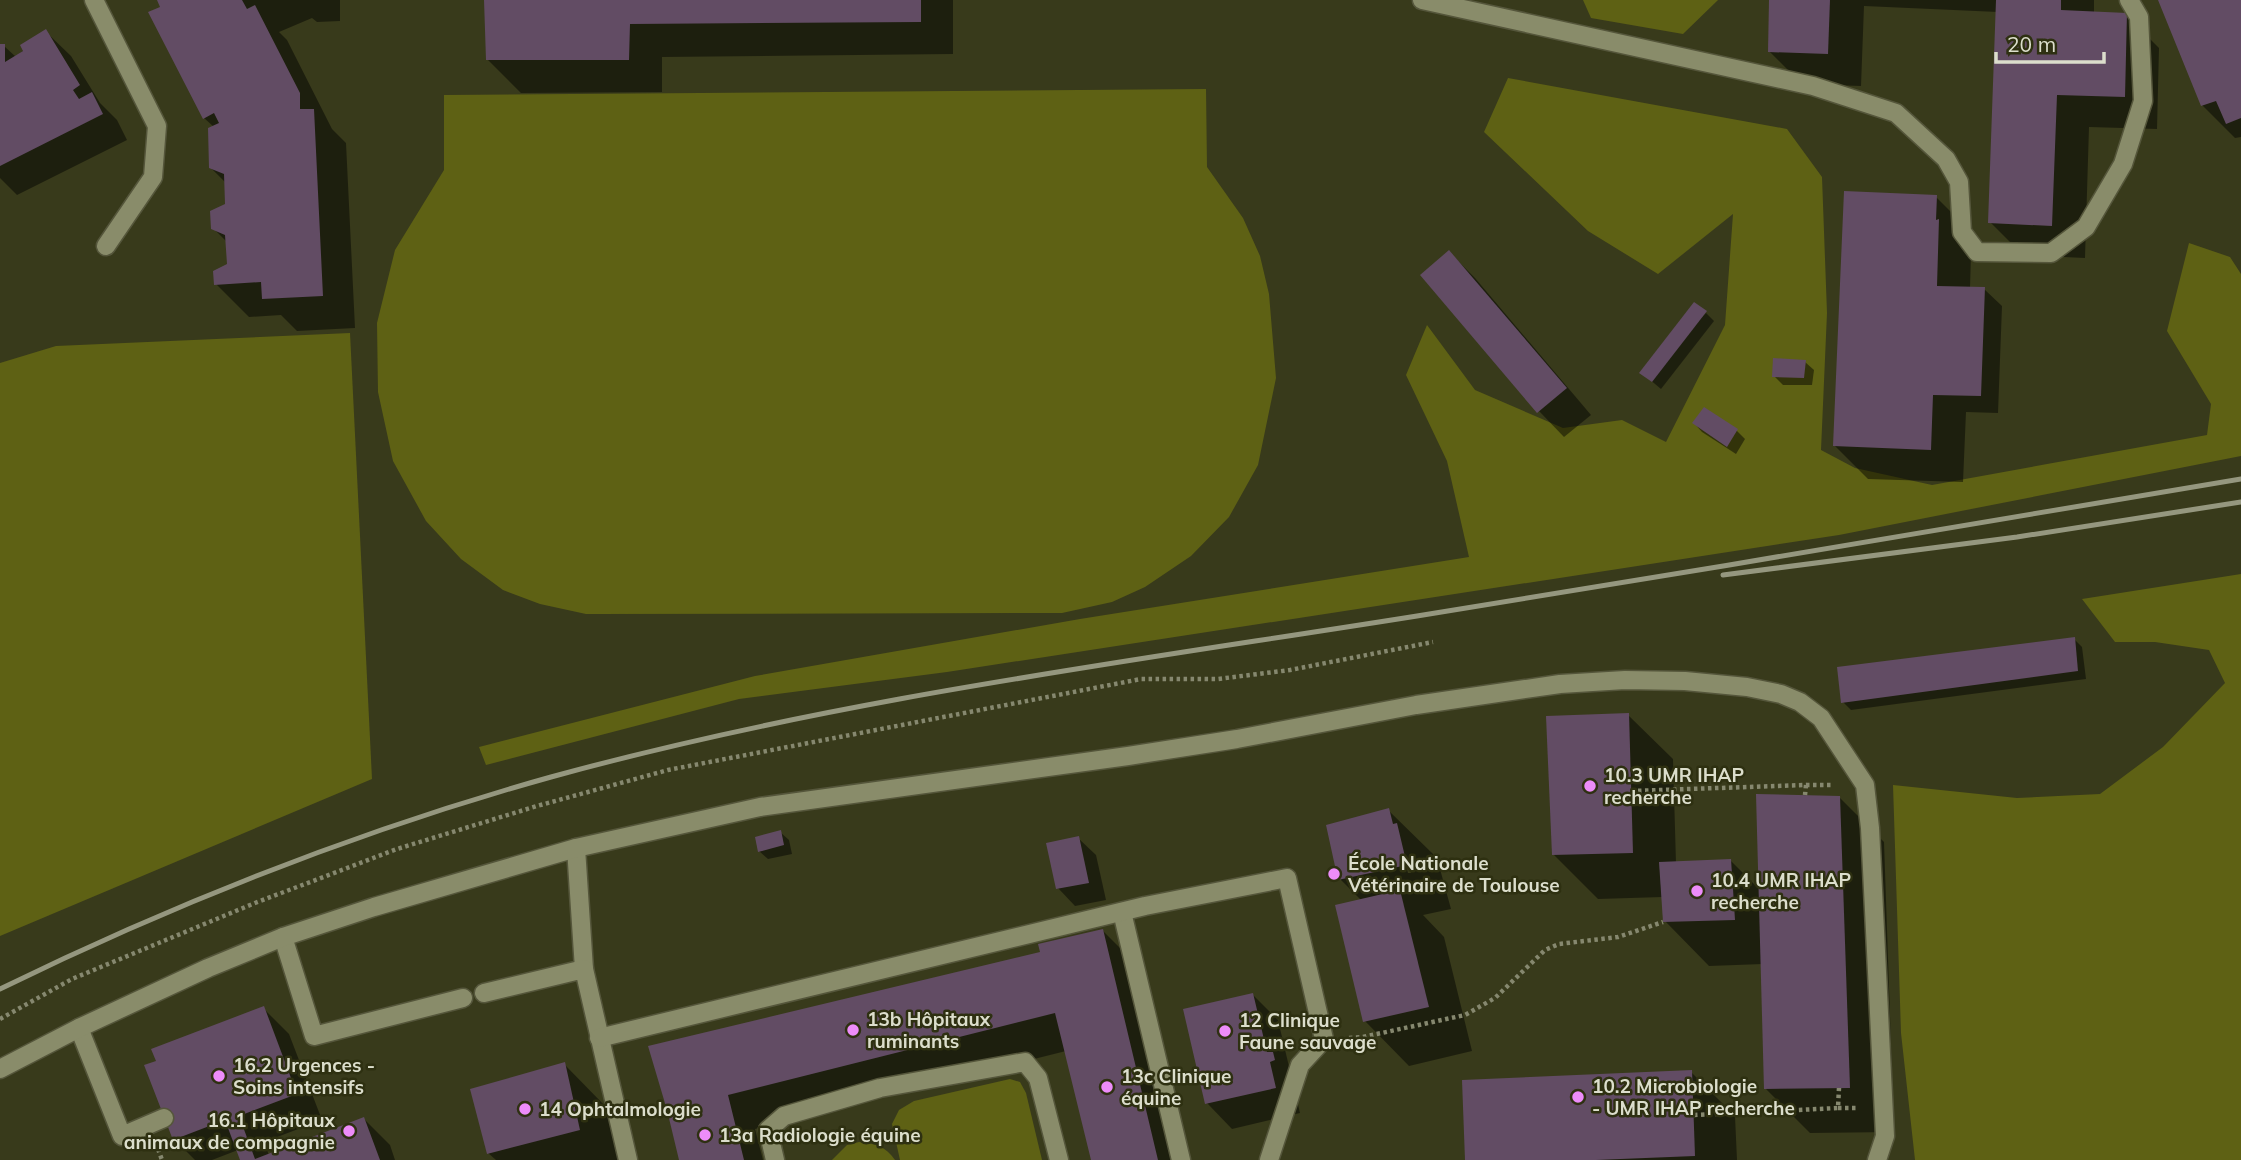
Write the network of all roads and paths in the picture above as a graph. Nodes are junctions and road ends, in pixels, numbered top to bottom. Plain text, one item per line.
1 (94, 0) edge
2 (1422, 0) edge
3 (2129, 0) edge
4 (106, 246) dead end
5 (1631, 791) dead end
6 (1805, 795) dead end
7 (576, 848) junction
8 (1122, 912) junction
9 (1663, 922) dead end
10 (283, 937) junction
11 (584, 969) junction
12 (484, 993) dead end
13 (463, 998) dead end
14 (79, 1028) junction
15 (600, 1038) junction
16 (1324, 1039) junction
17 (0, 1069) edge
18 (1839, 1088) dead end
19 (1694, 1115) dead end
20 (164, 1118) dead end
21 (628, 1160) edge
22 (775, 1160) edge
23 (1059, 1160) edge
24 (1181, 1160) edge
25 (1269, 1160) edge
26 (1877, 1160) edge

1 - 4 lane
2 - 3 lane
5 - 6 path
7 - 10 lane
7 - 11 lane
7 - 26 lane
8 - 15 lane
8 - 16 lane
8 - 24 lane
9 - 16 path
10 - 13 lane
10 - 14 lane
11 - 12 lane
11 - 15 lane
14 - 17 lane
14 - 20 lane
15 - 21 lane
16 - 25 lane
18 - 19 path
22 - 23 lane

